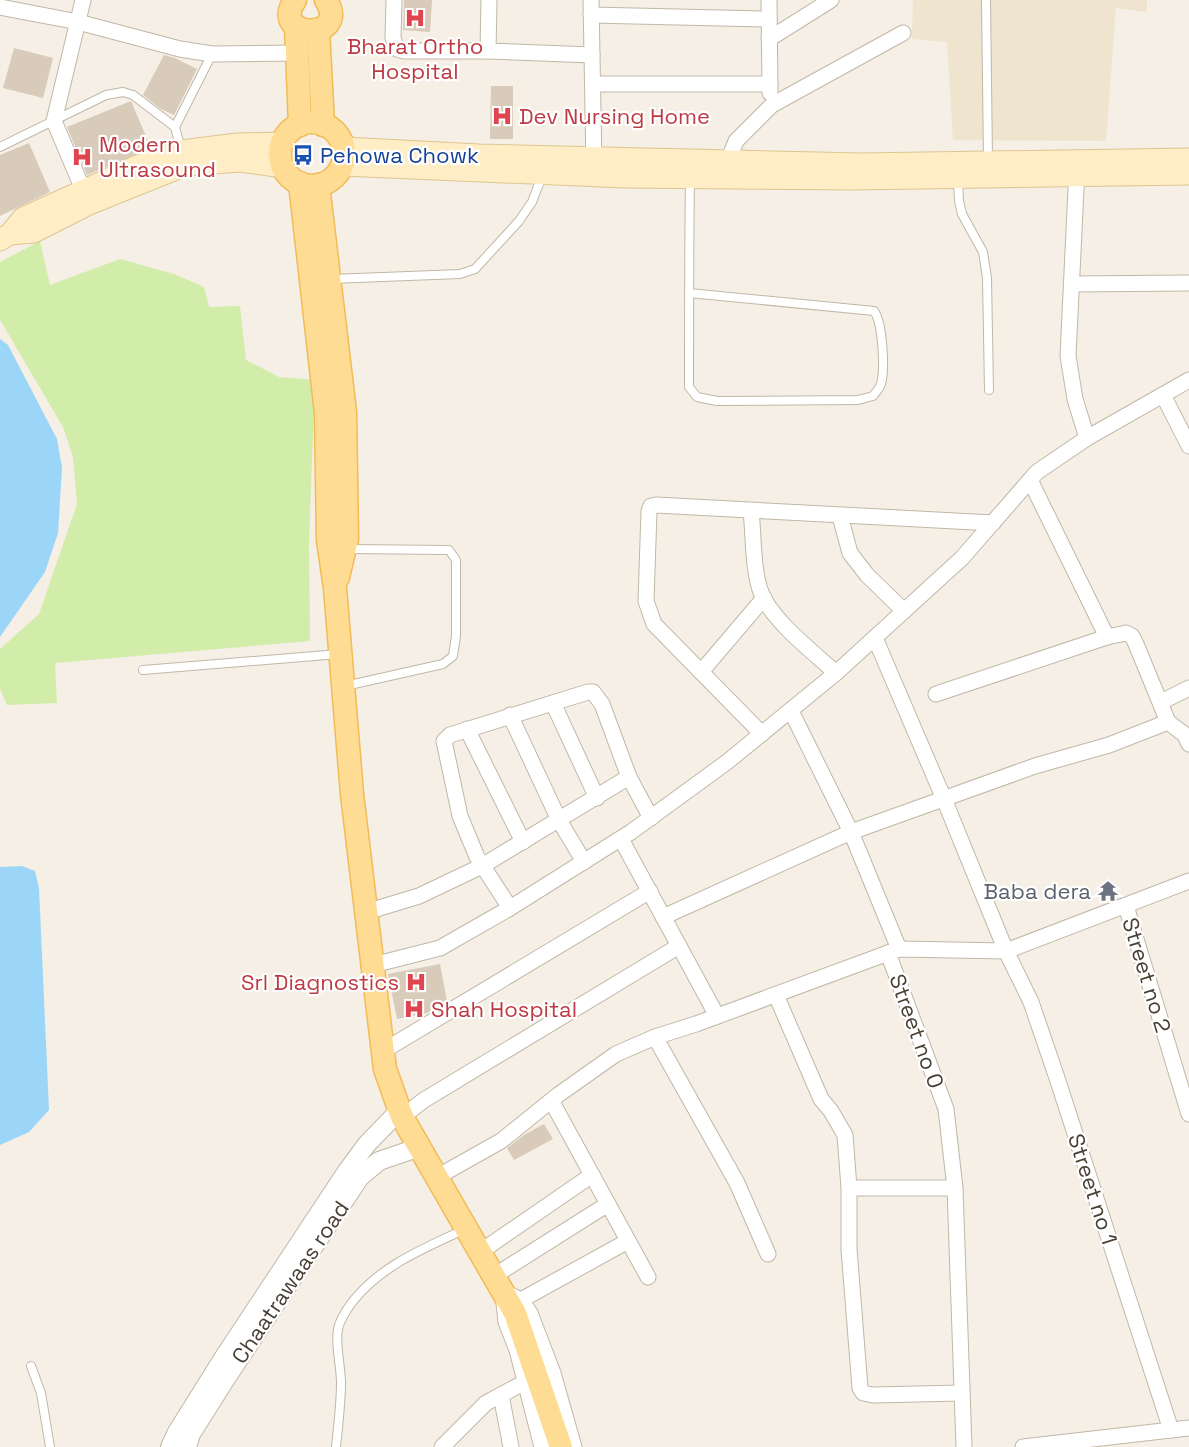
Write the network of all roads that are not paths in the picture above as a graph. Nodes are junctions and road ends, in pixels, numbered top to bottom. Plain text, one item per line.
1 (83, 0) edge
2 (295, 0) edge
3 (394, 0) edge
4 (489, 0) edge
5 (769, 0) edge
6 (831, 0) edge
7 (986, 0) edge
8 (991, 0) edge
9 (0, 7) edge
10 (591, 8) edge
11 (323, 14) edge
12 (769, 19) junction
13 (78, 22) junction
14 (903, 33) dead end
15 (768, 39) junction
16 (488, 51) junction
17 (297, 53) junction
18 (212, 54) junction
19 (592, 55) junction
20 (593, 84) junction
21 (770, 84) junction
22 (772, 105) junction
23 (54, 121) junction
24 (300, 125) junction
25 (323, 125) junction
26 (176, 127) junction
27 (283, 143) junction
28 (0, 147) edge
29 (343, 157) junction
30 (184, 158) junction
31 (1189, 159) edge
32 (728, 161) junction
33 (988, 162) junction
34 (284, 167) junction
35 (594, 167) junction
36 (1077, 168) junction
37 (691, 169) junction
38 (543, 173) junction
39 (1189, 174) edge
40 (958, 177) junction
41 (309, 184) junction
42 (86, 197) junction
43 (5, 237) edge
44 (320, 279) junction
45 (1189, 282) edge
46 (1072, 284) junction
47 (689, 292) junction
48 (331, 370) junction
49 (1189, 380) edge
50 (989, 390) dead end
51 (1163, 395) junction
52 (1087, 438) junction
53 (1189, 446) edge
54 (1030, 480) junction
55 (752, 511) junction
56 (840, 516) junction
57 (993, 523) junction
58 (344, 549) junction
59 (335, 588) junction
60 (764, 598) junction
61 (904, 611) junction
62 (1107, 636) junction
63 (875, 638) junction
64 (341, 654) junction
65 (143, 670) dead end
66 (701, 672) junction
67 (836, 673) junction
68 (344, 687) junction
69 (1189, 688) edge
70 (936, 694) dead end
71 (1161, 702) junction
72 (553, 703) junction
73 (791, 711) junction
74 (510, 715) junction
75 (1168, 722) junction
76 (467, 729) junction
77 (762, 734) junction
78 (1189, 744) edge
79 (629, 777) junction
80 (597, 798) junction
81 (945, 799) junction
82 (651, 818) junction
83 (559, 820) junction
84 (851, 832) junction
85 (621, 839) junction
86 (523, 842) junction
87 (584, 862) junction
88 (482, 866) junction
89 (1189, 881) edge
90 (650, 891) junction
91 (1126, 906) junction
92 (510, 908) junction
93 (366, 912) junction
94 (663, 917) junction
95 (679, 946) junction
96 (894, 951) junction
97 (1006, 951) junction
98 (373, 965) junction
99 (776, 995) junction
100 (717, 1016) junction
101 (655, 1037) junction
102 (383, 1051) junction
103 (552, 1102) junction
104 (401, 1113) junction
105 (1189, 1114) edge
106 (420, 1147) junction
107 (592, 1175) junction
108 (437, 1177) junction
109 (849, 1188) junction
110 (955, 1188) junction
111 (608, 1204) junction
112 (467, 1229) junction
113 (628, 1241) junction
114 (480, 1252) junction
115 (768, 1254) dead end
116 (648, 1277) dead end
117 (506, 1289) junction
118 (31, 1366) dead end
119 (525, 1382) junction
120 (961, 1393) junction
121 (501, 1395) junction
122 (1189, 1428) edge
123 (1171, 1430) junction
124 (50, 1447) edge
125 (170, 1447) edge
126 (187, 1447) edge
127 (336, 1447) edge
128 (442, 1447) edge
129 (511, 1447) edge
130 (542, 1447) edge
131 (561, 1447) edge
132 (574, 1447) edge
133 (964, 1447) edge
134 (1023, 1447) edge

1 - 13 street
2 - 11 main road
3 - 16 street
4 - 16 street
5 - 12 street
6 - 15 street
7 - 8 lane
7 - 33 lane
9 - 13 street
10 - 12 street
10 - 19 street
11 - 17 main road
11 - 25 main road
12 - 15 street
13 - 18 street
13 - 23 street
14 - 22 street
15 - 21 street
16 - 19 street
17 - 18 street
17 - 24 main road
18 - 26 lane
19 - 20 street
20 - 21 street
20 - 35 street
21 - 22 street
22 - 32 street
23 - 26 lane
23 - 28 lane
23 - 42 street
24 - 25 main road
24 - 27 main road
25 - 29 main road
26 - 30 lane
27 - 30 main road
27 - 34 main road
29 - 35 main road
29 - 38 main road
29 - 41 main road
30 - 34 main road
30 - 42 main road
31 - 36 main road
32 - 33 main road
32 - 37 main road
33 - 36 main road
34 - 41 main road
35 - 37 main road
35 - 38 main road
36 - 39 main road
36 - 40 main road
36 - 46 street
37 - 40 main road
37 - 47 lane
38 - 44 lane
40 - 50 lane
41 - 44 main road
42 - 43 main road
44 - 48 main road
45 - 46 street
46 - 52 street
47 - 47 lane
48 - 58 main road
48 - 59 main road
49 - 51 street
51 - 52 street
51 - 53 street
52 - 54 street
54 - 57 street
54 - 62 street
55 - 56 street
55 - 60 street
55 - 66 street
56 - 57 street
56 - 61 street
57 - 61 street
58 - 59 main road
58 - 68 lane
59 - 64 main road
60 - 66 street
60 - 67 street
61 - 63 street
62 - 70 street
62 - 71 street
63 - 67 street
63 - 81 street, Street no 1
64 - 65 lane
64 - 68 main road
66 - 77 street
67 - 73 street
68 - 93 main road
69 - 71 street
71 - 75 street
72 - 74 street
72 - 79 street
72 - 80 street
73 - 77 street
73 - 84 street, Street no 0
74 - 76 street
74 - 83 street
75 - 78 street
75 - 81 street
76 - 86 street
76 - 88 street
77 - 82 street
79 - 80 street
79 - 82 street
80 - 83 street
81 - 84 street
81 - 97 street, Street no 1
82 - 85 street
83 - 86 street
83 - 87 street
84 - 94 street
84 - 96 street, Street no 0
85 - 87 street
85 - 90 street
86 - 88 street
87 - 92 street
88 - 92 street
88 - 93 street
89 - 91 street
90 - 94 street
90 - 102 street
91 - 97 street
91 - 105 street, Street no 2
92 - 98 street
93 - 98 main road
94 - 95 street
95 - 100 street
95 - 104 street
96 - 97 street
96 - 99 street
96 - 110 street, Street no 0
97 - 123 street, Street no 1
98 - 102 main road
99 - 100 street
99 - 109 street
100 - 101 street
101 - 103 street
101 - 115 street
102 - 104 main road
103 - 107 street
103 - 108 street
104 - 106 main road
104 - 125 street
106 - 108 main road
106 - 126 street, Chaatrawaas road
107 - 111 street
107 - 114 street
108 - 112 main road
109 - 110 street
109 - 120 street
110 - 120 street, Street no 0
111 - 113 street
111 - 117 street
112 - 114 main road
112 - 127 lane
113 - 116 street
113 - 117 street
114 - 117 main road
117 - 119 street
117 - 131 main road
117 - 132 street
118 - 124 lane
119 - 121 street
119 - 130 street
120 - 133 street, Street no 0
121 - 128 street
121 - 129 street
122 - 123 street
123 - 134 street

